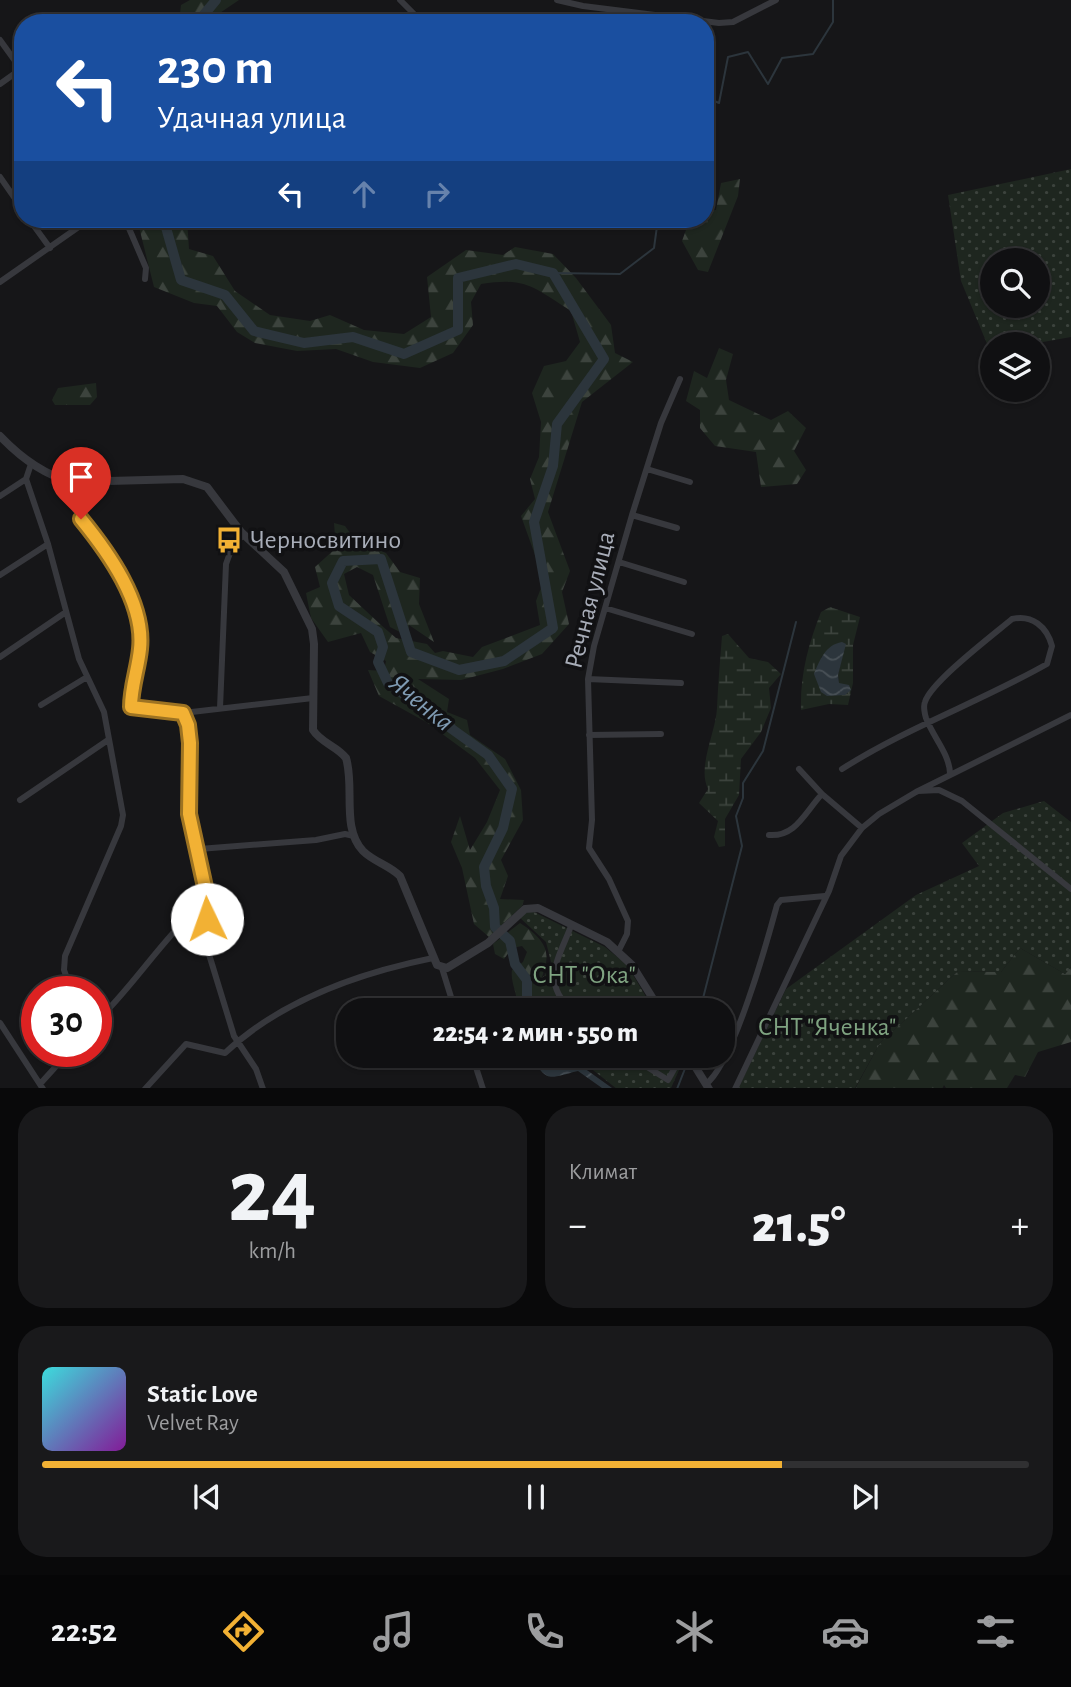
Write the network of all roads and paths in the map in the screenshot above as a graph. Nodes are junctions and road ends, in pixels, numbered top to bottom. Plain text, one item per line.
1 (400, 0) edge
2 (557, 0) edge
3 (776, 0) edge
4 (414, 14) edge
5 (647, 14) edge
6 (714, 22) edge
7 (0, 40) edge
8 (14, 59) edge
9 (0, 177) edge
10 (14, 196) edge
11 (36, 228) edge
12 (78, 228) edge
13 (129, 228) edge
14 (50, 248) junction
15 (145, 279) dead end
16 (0, 282) edge
17 (680, 379) dead end
18 (0, 436) edge
19 (31, 464) junction
20 (647, 469) junction
21 (56, 478) junction
22 (26, 480) junction
23 (690, 482) dead end
24 (0, 496) edge
25 (632, 515) junction
26 (677, 528) dead end
27 (245, 536) junction
28 (48, 544) junction
29 (619, 562) junction
30 (0, 575) edge
31 (684, 582) dead end
32 (605, 608) junction
33 (66, 612) junction
34 (692, 634) dead end
35 (0, 657) edge
36 (87, 677) junction
37 (589, 679) junction
38 (681, 683) dead end
39 (313, 698) junction
40 (41, 705) dead end
41 (219, 708) junction
42 (183, 713) junction
43 (1071, 715) edge
44 (929, 724) junction
45 (661, 734) dead end
46 (589, 735) junction
47 (108, 740) junction
48 (799, 769) dead end
49 (842, 769) dead end
50 (950, 774) junction
51 (916, 792) junction
52 (822, 794) junction
53 (20, 800) dead end
54 (862, 828) junction
55 (769, 835) dead end
56 (354, 836) junction
57 (199, 849) junction
58 (1071, 889) edge
59 (825, 896) junction
60 (571, 926) junction
61 (174, 932) dead end
62 (618, 952) junction
63 (433, 958) junction
64 (442, 968) junction
65 (66, 976) edge
66 (451, 998) edge
67 (561, 998) edge
68 (653, 998) edge
69 (112, 1007) edge
70 (0, 1023) edge
71 (237, 1041) junction
72 (57, 1067) edge
73 (476, 1068) edge
74 (649, 1068) edge
75 (675, 1068) edge
76 (696, 1068) edge
77 (41, 1086) edge
78 (708, 1086) edge
79 (145, 1088) edge
80 (262, 1088) edge
81 (483, 1088) edge
82 (735, 1088) edge

1 - 4 street
2 - 5 street
3 - 6 street
7 - 8 street
9 - 10 street
11 - 14 street
12 - 14 street
13 - 15 street
14 - 16 street
17 - 20 street, Речная улица
18 - 19 street
19 - 21 street
19 - 22 street
20 - 23 street
20 - 25 street, Речная улица
21 - 27 street
21 - 42 street
22 - 24 street
22 - 28 street
25 - 26 street
25 - 29 street, Речная улица
27 - 39 street
27 - 41 street
28 - 30 street
28 - 33 street
29 - 31 street
29 - 32 street, Речная улица
32 - 34 street
32 - 37 street, Речная улица
33 - 35 street
33 - 36 street
36 - 40 street
36 - 47 street
37 - 38 street
37 - 46 street, Речная улица
39 - 41 street
39 - 56 street
41 - 42 street
42 - 57 street
43 - 50 street
44 - 44 street
44 - 49 street
44 - 50 street
45 - 46 street
46 - 62 street, Речная улица
47 - 53 street
47 - 65 street
48 - 52 street
50 - 51 street
51 - 54 street
51 - 58 street
52 - 54 street
52 - 55 street
54 - 59 street
56 - 57 street
56 - 63 street
57 - 71 street
59 - 78 street
59 - 82 street
60 - 62 street
60 - 64 street
60 - 67 street
61 - 69 street
62 - 68 street
63 - 64 street
63 - 71 street
64 - 66 street
70 - 77 street
71 - 79 street
71 - 80 street
72 - 77 street
73 - 81 street
74 - 75 street
76 - 78 street

